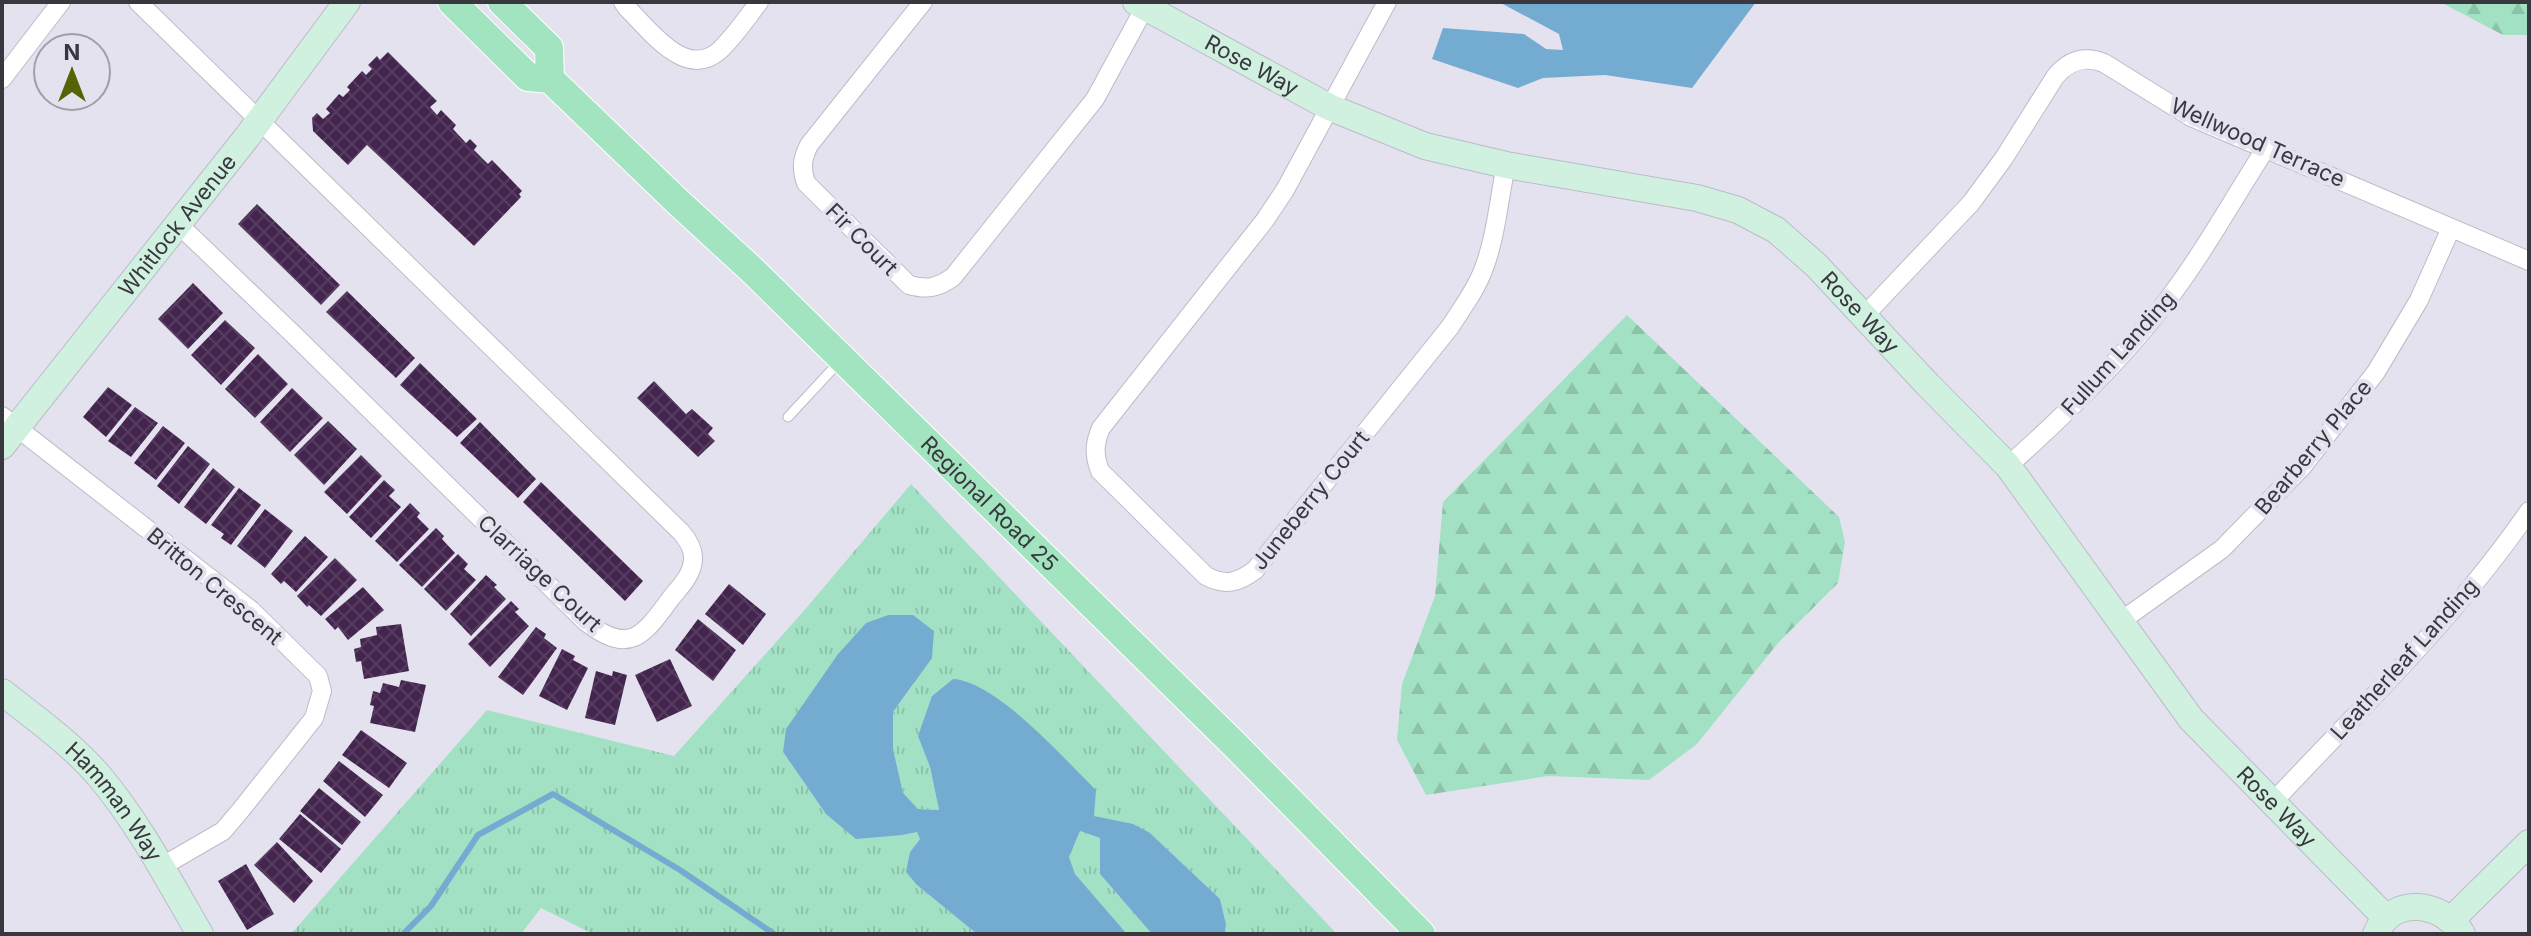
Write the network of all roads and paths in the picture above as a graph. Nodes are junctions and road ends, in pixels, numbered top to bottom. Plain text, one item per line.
1 (61, 2) edge
2 (138, 2) edge
3 (347, 2) edge
4 (452, 2) edge
5 (502, 2) edge
6 (623, 2) edge
7 (759, 2) edge
8 (923, 2) edge
9 (1387, 2) edge
10 (1140, 4) edge
11 (2, 79) edge
12 (550, 79) junction
13 (1329, 107) junction
14 (259, 120) junction
15 (2266, 148) junction
16 (1506, 165) junction
17 (177, 223) junction
18 (2451, 228) junction
19 (2529, 261) edge
20 (1865, 315) junction
21 (842, 358) junction
22 (788, 417) dead end
23 (7, 430) edge
24 (2008, 466) junction
25 (2529, 511) edge
26 (2121, 621) junction
27 (2, 692) edge
28 (2273, 802) junction
29 (2529, 843) edge
30 (161, 867) junction
31 (2380, 926) edge
32 (2456, 927) edge
33 (200, 934) edge
34 (1421, 934) edge

1 - 11 street
2 - 14 street, Clarriage Court
3 - 14 street, Whitlock Avenue
4 - 12 main road, Regional Road 25
5 - 12 main road
6 - 7 street
8 - 10 street, Fir Court
9 - 13 street
10 - 13 street, Rose Way
12 - 21 main road, Regional Road 25
13 - 16 street, Rose Way
13 - 16 street, Juneberry Court
14 - 17 street, Whitlock Avenue
14 - 17 street, Clarriage Court
15 - 18 street, Wellwood Terrace
15 - 20 street, Wellwood Terrace
15 - 24 street, Fullum Landing
16 - 20 street, Rose Way
17 - 23 street, Whitlock Avenue
18 - 19 street, Wellwood Terrace
18 - 26 street, Bearberry Place
20 - 24 street, Rose Way
21 - 22 lane
21 - 34 main road, Regional Road 25
23 - 30 street, Britton Crescent
24 - 26 street, Rose Way
25 - 28 street, Leatherleaf Landing
26 - 28 street, Rose Way
27 - 30 street, Hamman Way
28 - 31 street, Rose Way
29 - 32 street
30 - 33 street, Hamman Way
31 - 32 street

